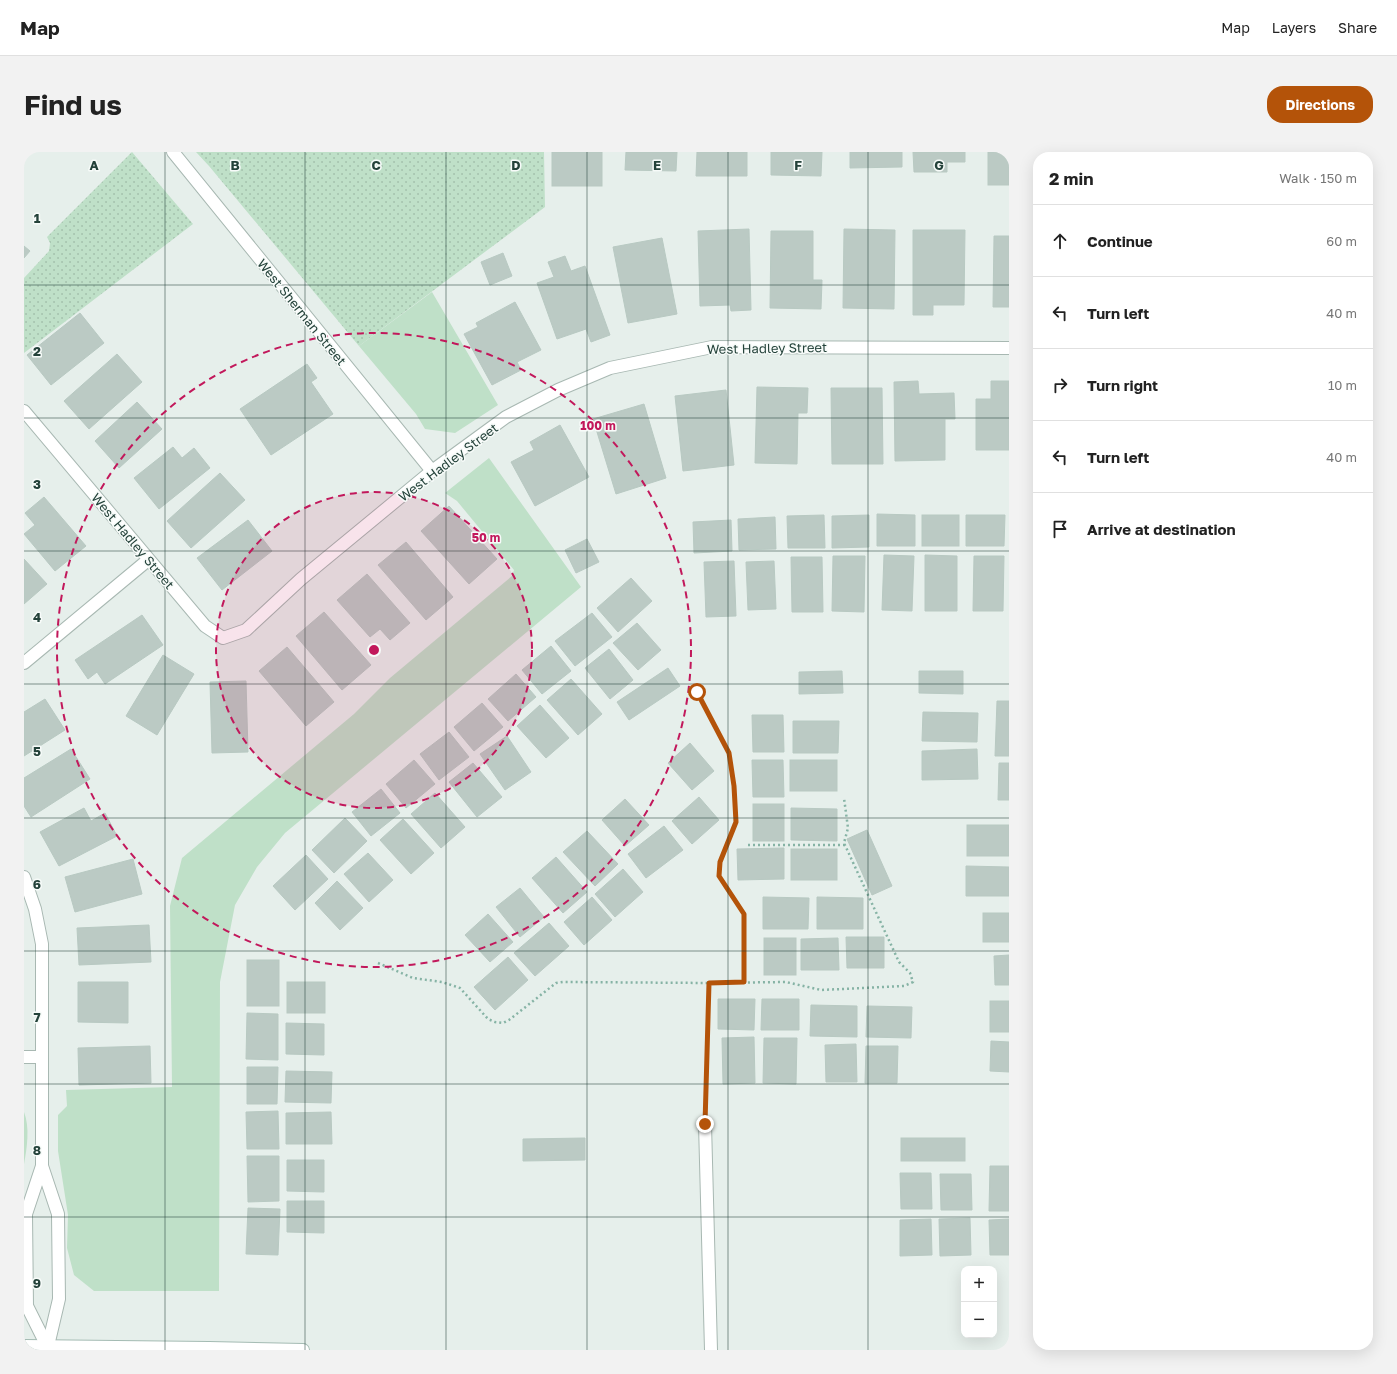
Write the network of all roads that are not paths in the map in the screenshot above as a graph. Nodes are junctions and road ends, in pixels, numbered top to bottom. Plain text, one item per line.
1 (173, 152) edge
2 (1009, 348) edge
3 (24, 411) edge
4 (432, 472) junction
5 (148, 560) junction
6 (24, 663) edge
7 (24, 877) edge
8 (24, 1057) edge
9 (42, 1057) junction
10 (705, 1124) road end
11 (42, 1166) junction
12 (24, 1346) edge
13 (46, 1348) edge
14 (303, 1350) edge
15 (711, 1350) edge

1 - 4 street, West Sherman Street
2 - 4 street, West Hadley Street
3 - 5 street, West Hadley Street
4 - 5 street, West Hadley Street
5 - 6 street
7 - 9 street
8 - 9 street
9 - 11 street
10 - 15 street
11 - 13 street
11 - 13 street
12 - 13 street
13 - 14 street

